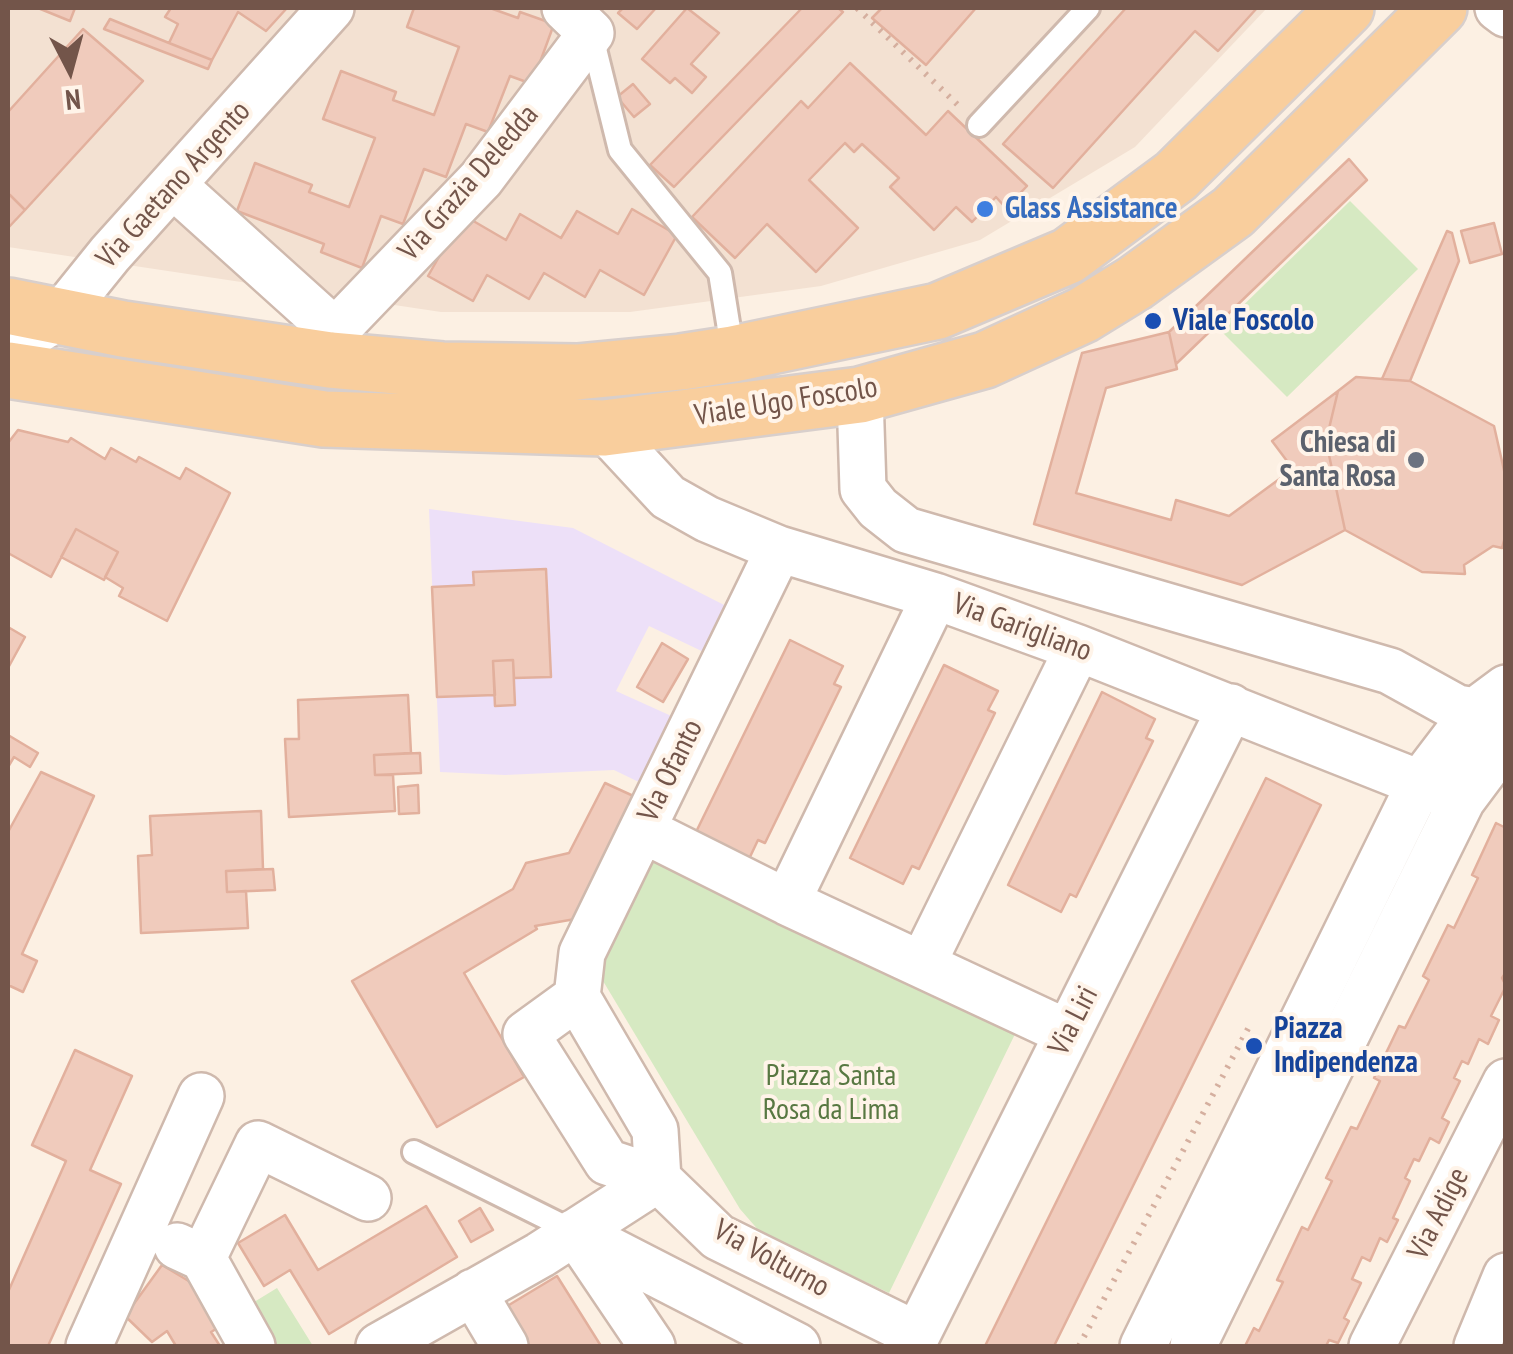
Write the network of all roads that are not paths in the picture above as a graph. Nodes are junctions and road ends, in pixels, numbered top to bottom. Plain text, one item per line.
1 (331, 8) edge
2 (1088, 8) edge
3 (1346, 8) edge
4 (1439, 8) edge
5 (1498, 8) edge
6 (1506, 14) edge
7 (578, 20) edge
8 (980, 125) road end
9 (174, 186) junction
10 (8, 306) edge
11 (60, 316) junction
12 (333, 346) junction
13 (8, 349) edge
14 (732, 354) junction
15 (8, 370) edge
16 (860, 395) junction
17 (604, 428) junction
18 (780, 549) junction
19 (935, 596) junction
20 (1078, 648) junction
21 (1230, 707) junction
22 (1498, 720) edge
23 (1420, 783) junction
24 (1462, 800) junction
25 (643, 830) junction
26 (787, 902) junction
27 (923, 964) junction
28 (576, 997) junction
29 (1068, 1032) junction
30 (1506, 1082) edge
31 (201, 1096) dead end
32 (414, 1152) dead end
33 (658, 1180) junction
34 (368, 1198) dead end
35 (143, 1230) junction
36 (576, 1232) junction
37 (203, 1258) junction
38 (1506, 1276) edge
39 (472, 1292) junction
40 (914, 1341) edge
41 (783, 1343) edge
42 (89, 1346) edge
43 (252, 1346) edge
44 (379, 1346) edge
45 (506, 1346) edge
46 (652, 1346) edge
47 (1142, 1346) edge
48 (1193, 1346) edge
49 (1372, 1346) edge
50 (1476, 1346) edge

1 - 9 street, Via Gaetano Argento
2 - 8 lane
3 - 14 main road, Viale Ugo Foscolo
4 - 16 main road, Viale Ugo Foscolo
5 - 6 street
7 - 12 street, Via Grazia Deledda
7 - 14 lane
9 - 11 street, Via Gaetano Argento
9 - 12 street
10 - 11 main road, Viale Ugo Foscolo
11 - 12 main road, Viale Ugo Foscolo
11 - 13 street, Via Gaetano Argento
12 - 14 main road, Viale Ugo Foscolo
15 - 17 main road, Viale Ugo Foscolo
16 - 17 main road, Viale Ugo Foscolo
16 - 22 street, Via Garigliano
17 - 18 street, Via Garigliano
18 - 19 street, Via Garigliano
18 - 25 street, Via Ofanto
19 - 20 street, Via Garigliano
19 - 26 street
20 - 21 street, Via Garigliano
20 - 27 street
21 - 23 street, Via Garigliano
21 - 29 street, Via Liri
22 - 23 street
22 - 24 street
23 - 24 street, Via Garigliano
23 - 47 street
24 - 48 street
25 - 26 street
25 - 28 street, Via Ofanto
26 - 27 street
27 - 29 street
28 - 33 street
28 - 33 street
29 - 40 street, Via Liri
30 - 49 street, Via Adige
31 - 35 street
32 - 36 lane
33 - 36 street
33 - 40 street, Via Volturno
34 - 37 street
35 - 37 street
35 - 42 street
36 - 39 street
36 - 41 street
36 - 46 street
37 - 43 street
38 - 50 street
39 - 44 street
39 - 45 street

